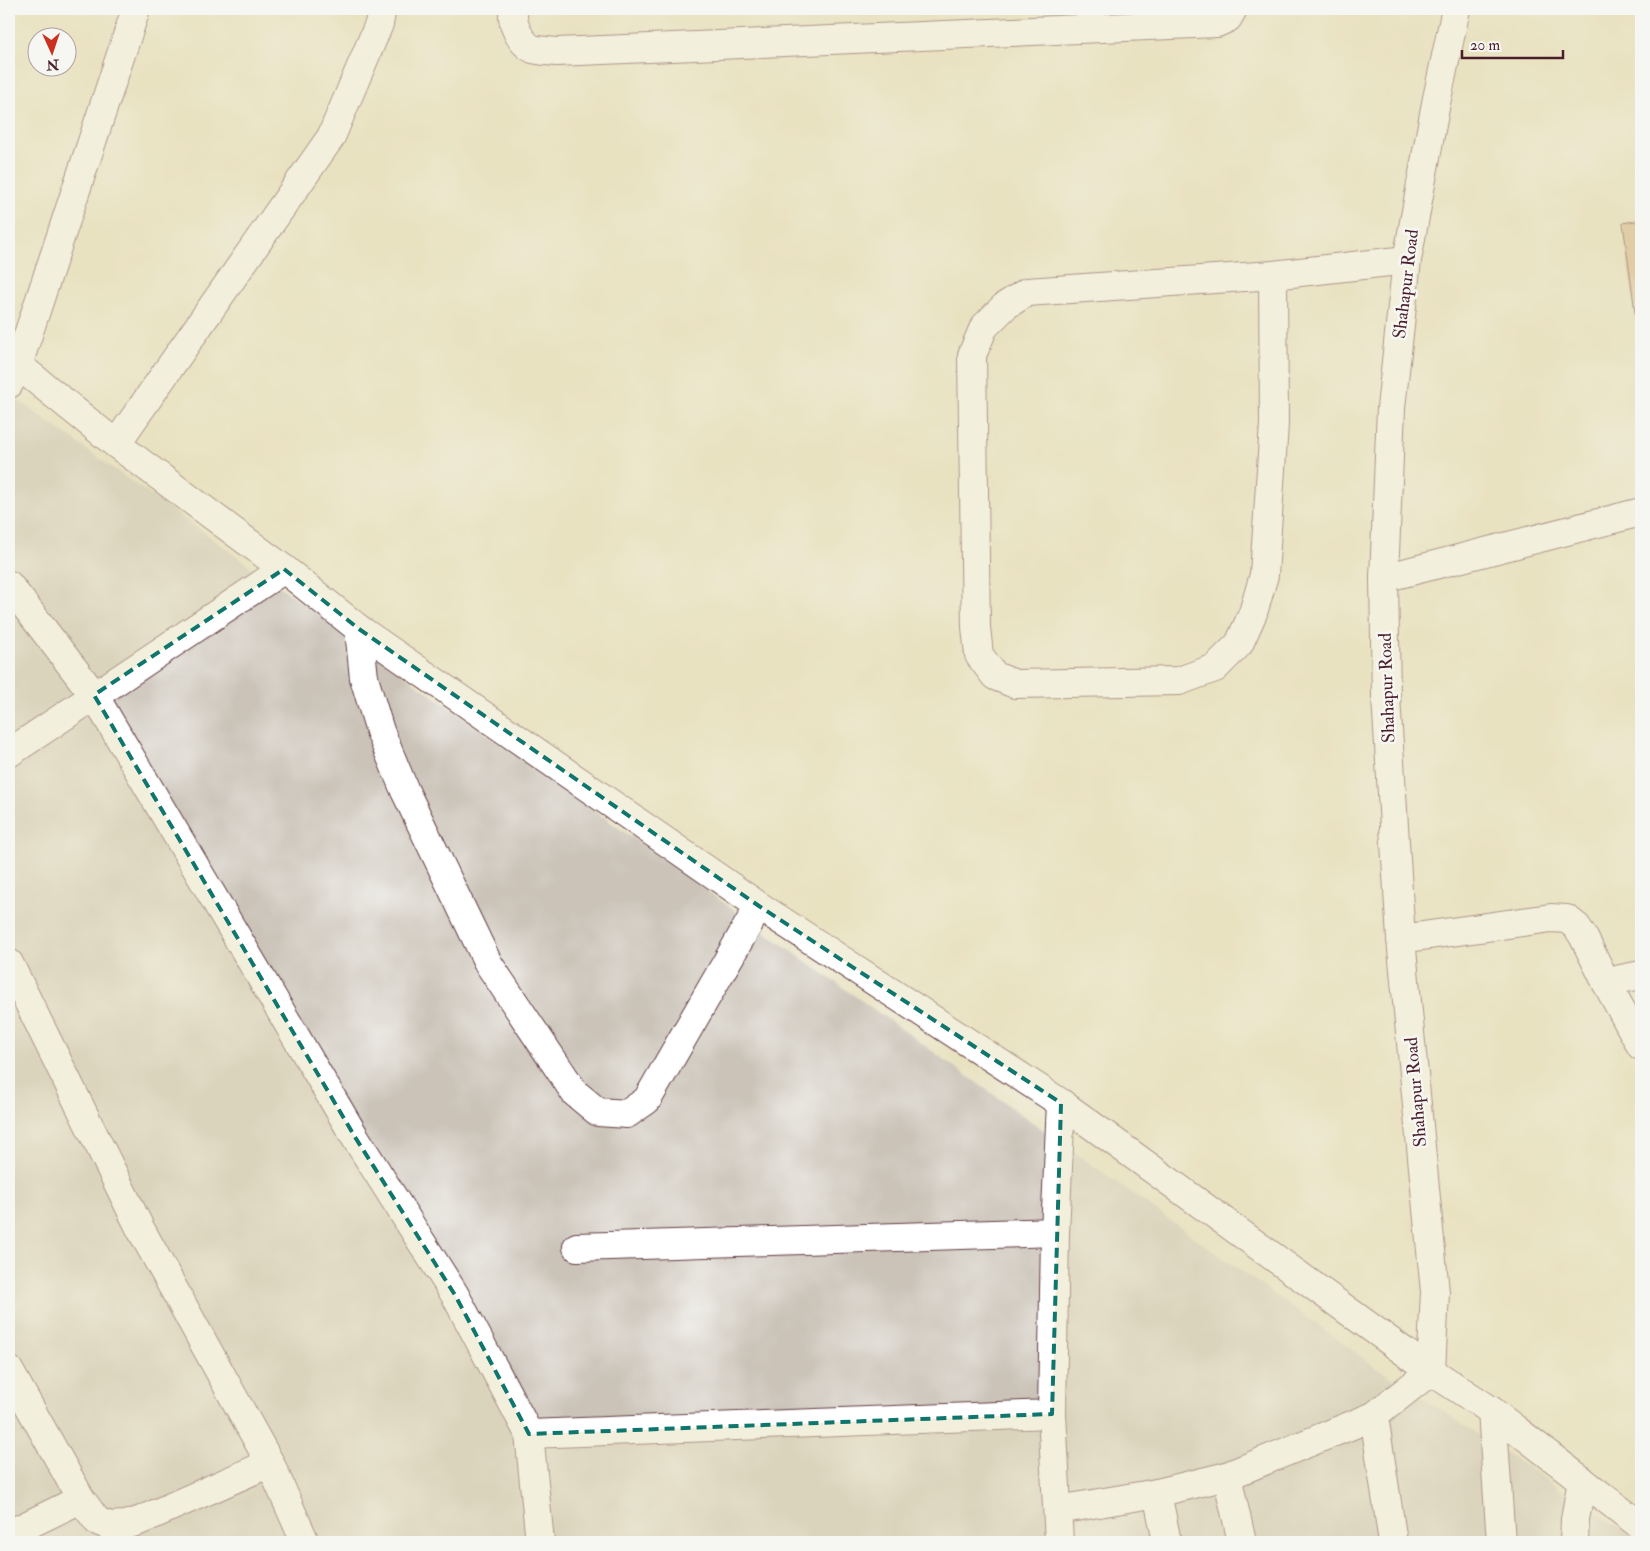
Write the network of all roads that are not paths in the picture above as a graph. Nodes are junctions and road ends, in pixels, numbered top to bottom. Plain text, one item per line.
1 (136, 9) edge
2 (382, 9) edge
3 (514, 9) edge
4 (1232, 9) edge
5 (1456, 9) edge
6 (1407, 260) junction
7 (1273, 275) junction
8 (12, 369) edge
9 (116, 444) junction
10 (1641, 512) edge
11 (284, 569) junction
12 (1384, 578) junction
13 (9, 585) edge
14 (359, 629) junction
15 (94, 695) junction
16 (9, 753) edge
17 (759, 906) junction
18 (1402, 939) junction
19 (9, 963) edge
20 (1641, 975) edge
21 (1606, 982) junction
22 (1641, 1046) edge
23 (1061, 1103) junction
24 (1055, 1232) junction
25 (576, 1247) dead end
26 (9, 1370) edge
27 (1431, 1371) junction
28 (1492, 1411) junction
29 (1052, 1414) junction
30 (1374, 1416) junction
31 (529, 1434) junction
32 (270, 1463) junction
33 (1227, 1476) junction
34 (1582, 1480) junction
35 (1157, 1493) junction
36 (81, 1499) junction
37 (1058, 1510) junction
38 (1641, 1526) edge
39 (9, 1534) edge
40 (305, 1542) edge
41 (540, 1542) edge
42 (1059, 1542) edge
43 (1167, 1542) edge
44 (1242, 1542) edge
45 (1393, 1542) edge
46 (1501, 1542) edge
47 (1574, 1542) edge

1 - 8 street
2 - 9 street
3 - 4 street
5 - 6 street, Shahapur Road
6 - 7 street
6 - 12 street, Shahapur Road
7 - 7 street
8 - 9 street
9 - 11 street
10 - 12 street
11 - 14 street
11 - 15 street
12 - 18 street, Shahapur Road
13 - 15 street
14 - 17 street
14 - 17 street
15 - 16 street
15 - 31 street
17 - 23 street
18 - 21 street
18 - 27 street, Shahapur Road
19 - 32 street
20 - 21 street
21 - 22 street
23 - 24 street
23 - 27 street
24 - 25 street
24 - 29 street
26 - 36 street
27 - 28 street
27 - 30 street
28 - 34 street
28 - 46 street
29 - 31 street
29 - 37 street
30 - 33 street
30 - 45 street
31 - 41 street
32 - 36 street
32 - 40 street
33 - 35 street
33 - 44 street
34 - 38 street
34 - 47 street
35 - 37 street
35 - 43 street
36 - 39 street
37 - 42 street

